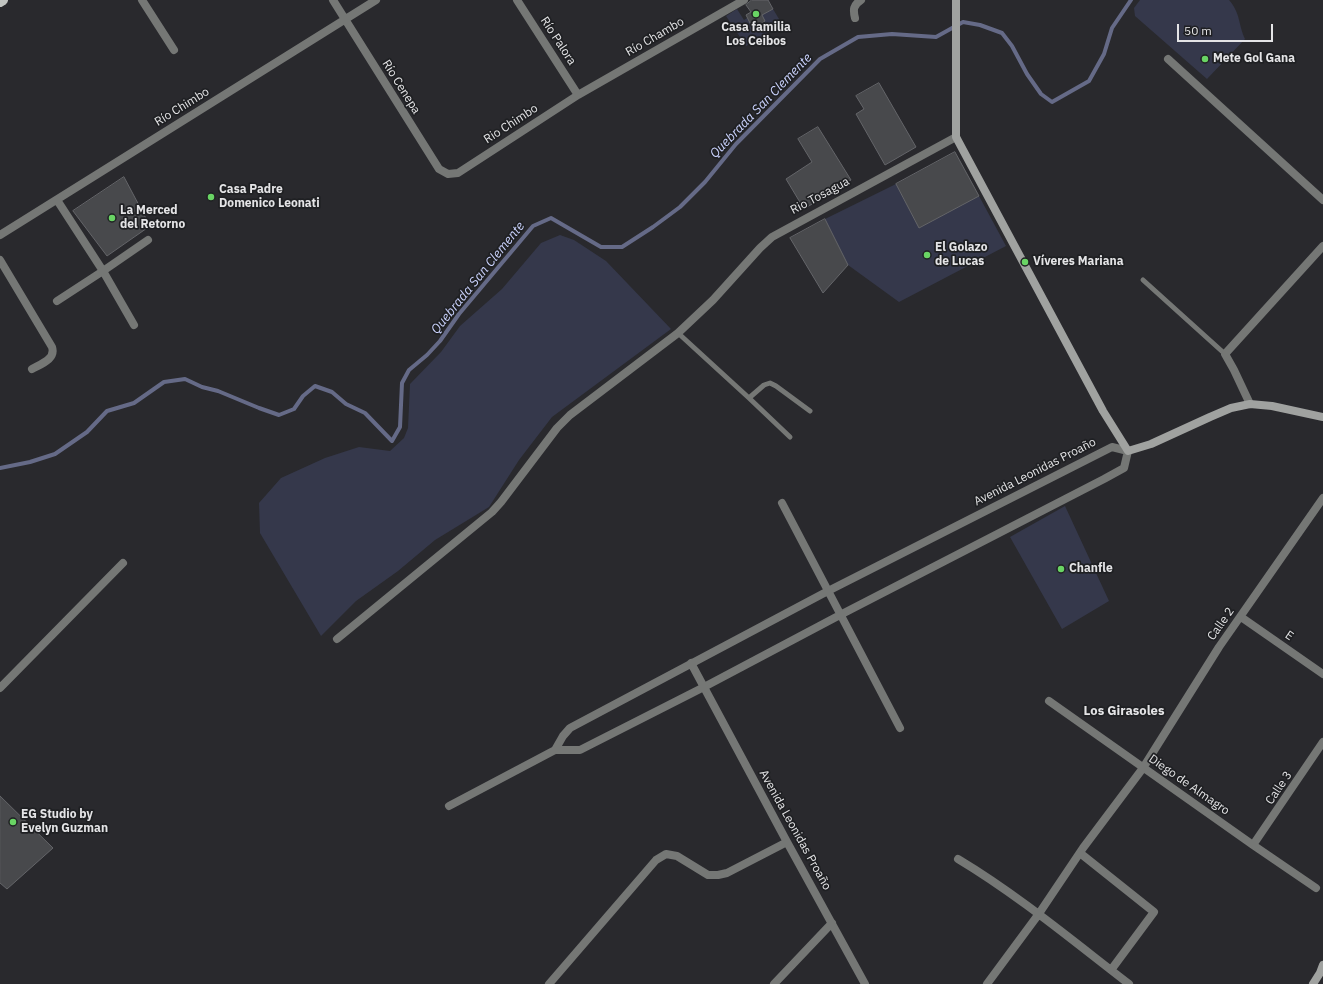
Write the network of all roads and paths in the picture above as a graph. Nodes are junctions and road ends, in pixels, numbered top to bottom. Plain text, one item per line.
1 (3, 0) edge
2 (142, 0) edge
3 (333, 0) edge
4 (376, 0) edge
5 (518, 0) edge
6 (744, 0) edge
7 (861, 0) edge
8 (956, 0) edge
9 (0, 2) edge
10 (854, 18) dead end
11 (345, 20) junction
12 (174, 50) dead end
13 (1168, 60) dead end
14 (578, 95) junction
15 (956, 137) junction
16 (458, 173) joint
17 (56, 200) junction
18 (1323, 200) edge
19 (0, 235) edge
20 (148, 240) dead end
21 (1323, 246) edge
22 (0, 260) edge
23 (104, 271) junction
24 (1144, 280) dead end
25 (57, 302) dead end
26 (134, 325) dead end
27 (678, 334) junction
28 (1225, 354) junction
29 (32, 369) dead end
30 (748, 398) junction
31 (1250, 404) junction
32 (810, 411) dead end
33 (1323, 417) edge
34 (790, 437) dead end
35 (1128, 452) junction
36 (1323, 498) edge
37 (782, 503) dead end
38 (123, 563) dead end
39 (828, 591) junction
40 (840, 615) junction
41 (1241, 617) junction
42 (337, 639) dead end
43 (691, 663) junction
44 (1323, 674) edge
45 (0, 688) edge
46 (704, 688) junction
47 (1049, 701) dead end
48 (900, 728) dead end
49 (1323, 742) edge
50 (555, 750) junction
51 (1143, 768) junction
52 (449, 806) dead end
53 (787, 842) junction
54 (1253, 845) junction
55 (1080, 853) junction
56 (958, 859) dead end
57 (1316, 888) dead end
58 (1038, 915) junction
59 (832, 923) junction
60 (1323, 965) edge
61 (1110, 970) junction
62 (549, 984) edge
63 (774, 984) edge
64 (865, 984) edge
65 (987, 984) edge
66 (1129, 984) edge
67 (1312, 984) edge

1 - 9 main road
2 - 12 street
3 - 11 street, Río Cenepa
4 - 11 street, Río Chimbo
5 - 14 street, Río Palora
6 - 14 street, Río Chambo
7 - 10 street
8 - 15 main road
11 - 16 street, Río Cenepa
11 - 17 street, Río Chimbo
13 - 18 street
14 - 16 street, Rio Chimbo
15 - 27 street, Rio Tosagua
15 - 35 main road
17 - 19 street, Río Chimbo
17 - 23 street
20 - 23 street
21 - 28 street
22 - 29 street
23 - 25 street
23 - 26 street
24 - 28 lane
27 - 30 lane
27 - 42 street, Rio Tosagua
28 - 31 street
30 - 32 lane
30 - 34 lane
31 - 33 main road
31 - 35 main road
35 - 39 street, Avenida Leonidas Proaño
35 - 40 street
36 - 41 street, Calle 2
37 - 39 street
38 - 45 street
39 - 40 street
39 - 43 street, Avenida Leonidas Proaño
40 - 46 street
40 - 48 street
41 - 44 street, E
41 - 51 street, Calle 2
43 - 46 street, Avenida Leonidas Proaño
43 - 50 street
46 - 50 street
46 - 53 street, Avenida Leonidas Proaño
47 - 51 street, Diego de Almagro
49 - 54 street, Calle 3
50 - 52 street
51 - 54 street, Diego de Almagro
51 - 55 street, Calle 2
53 - 59 street, Avenida Leonidas Proaño
53 - 62 street
54 - 57 street, Diego de Almagro
55 - 58 street, Calle 2
55 - 61 street
56 - 58 street
58 - 61 street
58 - 65 street, Calle 2
59 - 63 street
59 - 64 street, Avenida Leonidas Proaño
60 - 67 main road
61 - 66 street

